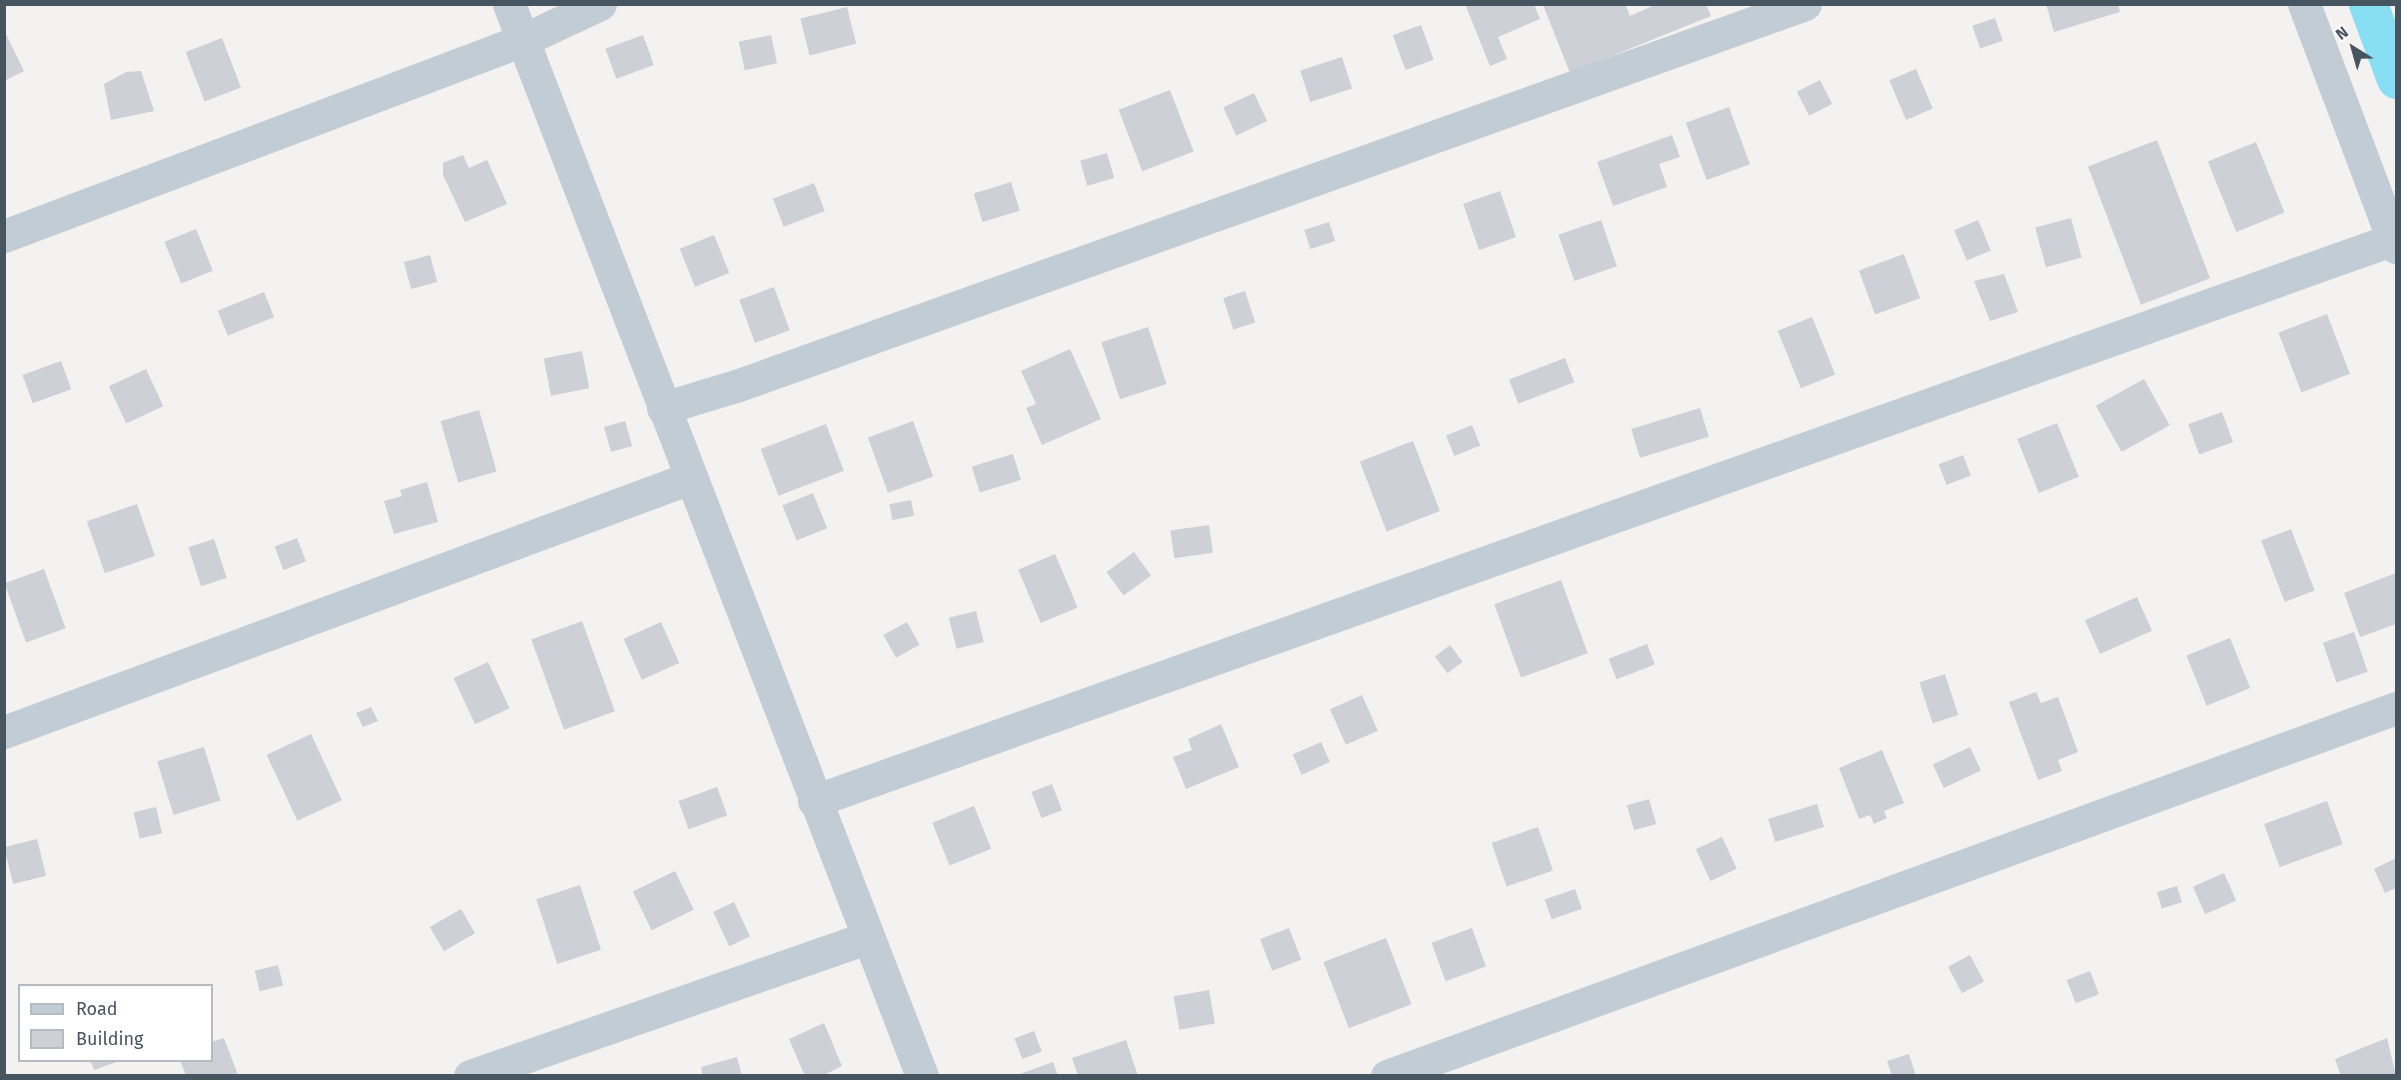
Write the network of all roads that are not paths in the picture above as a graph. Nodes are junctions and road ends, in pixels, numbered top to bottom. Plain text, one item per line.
1 (509, 4) edge
2 (600, 4) edge
3 (1805, 4) edge
4 (2304, 4) edge
5 (523, 40) junction
6 (4, 236) edge
7 (2395, 243) edge
8 (663, 408) junction
9 (690, 478) junction
10 (2397, 708) edge
11 (4, 732) edge
12 (814, 801) junction
13 (866, 938) junction
14 (470, 1076) edge
15 (922, 1076) edge
16 (1387, 1076) edge

1 - 5 street
2 - 5 street
3 - 8 street
4 - 7 street
5 - 6 street
5 - 8 street
7 - 12 street
8 - 9 street
9 - 11 street
9 - 12 street
10 - 16 street
12 - 13 street
13 - 14 street
13 - 15 street

